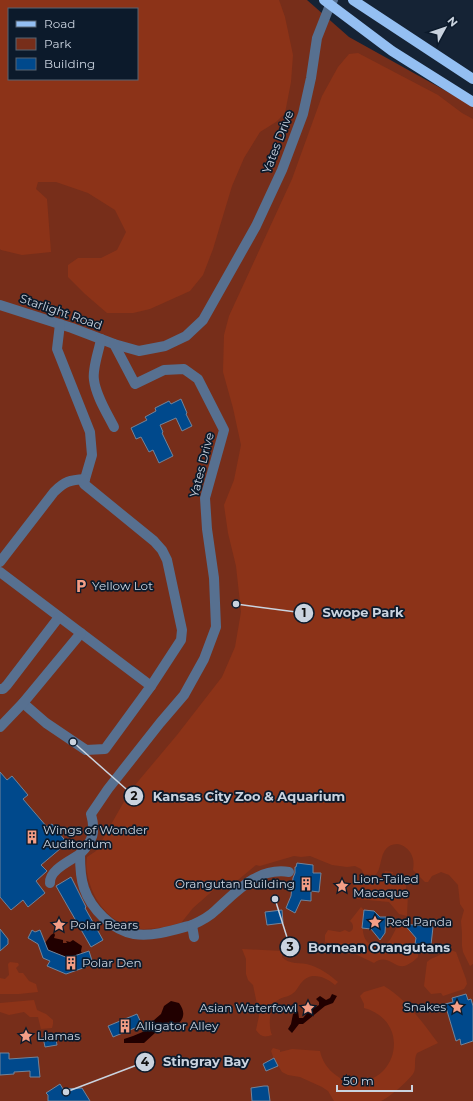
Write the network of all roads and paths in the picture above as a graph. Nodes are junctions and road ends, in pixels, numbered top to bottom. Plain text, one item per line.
1 (353, 0) edge
2 (329, 2) edge
3 (473, 80) edge
4 (473, 102) edge
5 (0, 305) edge
6 (60, 324) junction
7 (101, 339) junction
8 (114, 344) junction
9 (114, 427) dead end
10 (85, 479) junction
11 (0, 562) edge
12 (0, 572) edge
13 (59, 617) junction
14 (81, 633) junction
15 (151, 686) junction
16 (0, 689) edge
17 (23, 703) junction
18 (0, 727) edge
19 (80, 854) junction
20 (289, 872) dead end
21 (50, 883) dead end
22 (192, 925) junction
23 (194, 937) dead end

1 - 3 main road
2 - 4 main road
2 - 8 street, Yates Drive
5 - 6 street, Starlight Road
6 - 7 street, Starlight Road
6 - 10 street
7 - 8 street, Starlight Road
7 - 9 street
8 - 19 street, Yates Drive
10 - 11 street
10 - 15 street
12 - 13 street
13 - 14 street
13 - 16 street
14 - 15 street
14 - 17 street
15 - 17 street
17 - 18 street
19 - 21 street
19 - 22 street
20 - 22 street
22 - 23 street

